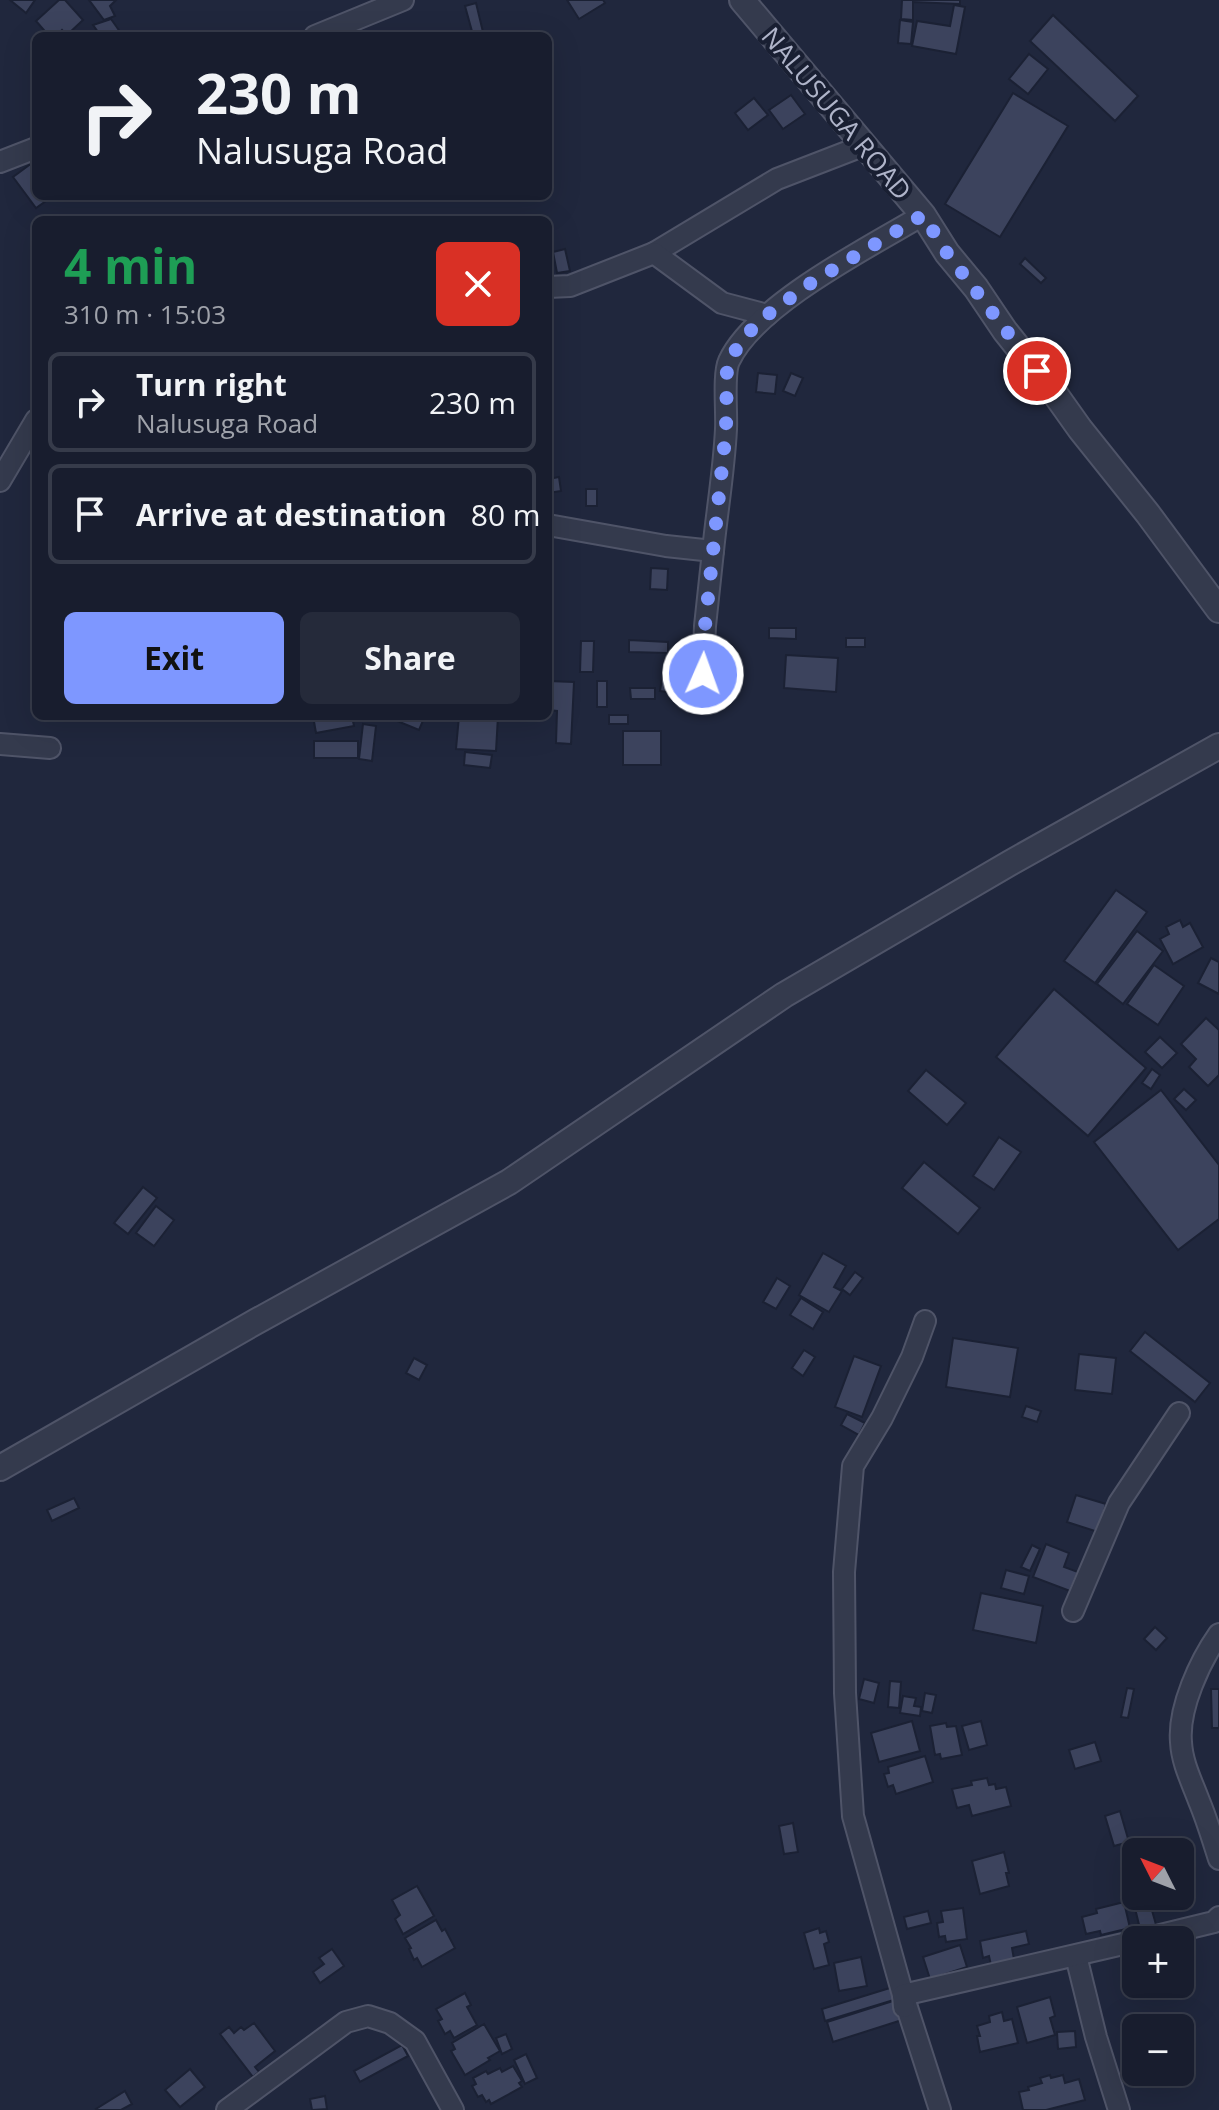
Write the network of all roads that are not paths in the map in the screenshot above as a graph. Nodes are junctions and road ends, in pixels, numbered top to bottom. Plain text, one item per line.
1 (403, 0) edge
2 (742, 0) edge
3 (325, 32) edge
4 (865, 145) junction
5 (32, 150) edge
6 (0, 162) edge
7 (923, 215) junction
8 (654, 253) junction
9 (552, 287) edge
10 (767, 315) junction
11 (32, 427) edge
12 (0, 481) edge
13 (552, 526) edge
14 (713, 551) junction
15 (1219, 610) edge
16 (703, 674) dead end
17 (0, 744) edge
18 (1219, 746) edge
19 (50, 748) dead end
20 (925, 1321) dead end
21 (1179, 1413) dead end
22 (0, 1468) edge
23 (1073, 1611) dead end
24 (1219, 1634) edge
25 (1219, 1859) edge
26 (1219, 1917) edge
27 (1194, 1927) edge
28 (1122, 1944) edge
29 (1076, 1956) junction
30 (903, 1995) junction
31 (905, 2027) dead end
32 (227, 2110) edge
33 (453, 2110) edge
34 (940, 2110) edge
35 (1119, 2110) edge

1 - 3 street
2 - 4 street, NALUSUGA ROAD
4 - 7 street, NALUSUGA ROAD
4 - 8 street
5 - 6 street
7 - 10 street
7 - 15 street, NALUSUGA ROAD
8 - 9 street
8 - 10 street
10 - 14 street
11 - 12 street
13 - 14 street
14 - 16 street
17 - 19 street
18 - 22 street
20 - 30 street
21 - 23 street
24 - 25 street
26 - 27 street
28 - 29 street
29 - 30 street
29 - 35 street
30 - 31 street
30 - 34 street
32 - 33 street

